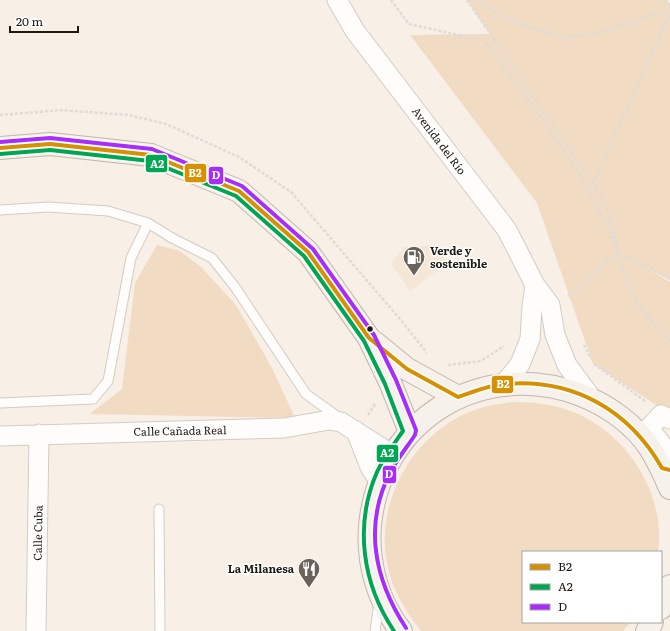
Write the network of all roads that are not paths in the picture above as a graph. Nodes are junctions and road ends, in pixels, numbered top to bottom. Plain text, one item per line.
1 (337, 0) edge
2 (0, 148) edge
3 (0, 210) edge
4 (148, 223) junction
5 (535, 285) junction
6 (369, 338) junction
7 (504, 384) junction
8 (458, 397) junction
9 (592, 399) junction
10 (0, 403) edge
11 (664, 419) edge
12 (356, 431) junction
13 (410, 432) junction
14 (39, 434) junction
15 (0, 436) edge
16 (393, 455) junction
17 (667, 463) edge
18 (379, 481) junction
19 (670, 488) edge
20 (158, 509) dead end
21 (670, 586) edge
22 (380, 596) junction
23 (662, 606) edge
24 (36, 631) edge
25 (160, 631) edge
26 (375, 631) edge
27 (401, 631) edge

1 - 5 street, Avenida del Río
2 - 6 main road
3 - 4 lane
4 - 10 lane
4 - 12 lane
5 - 7 street
5 - 9 street, Avenida del Río
6 - 8 main road
6 - 13 main road
7 - 8 main road
7 - 9 main road
8 - 13 main road
9 - 17 main road
11 - 17 street
12 - 14 street, Calle Cañada Real
12 - 16 street, Calle Cañada Real
12 - 18 street
13 - 16 main road
14 - 15 street, Calle Cañada Real
14 - 24 street, Calle Cuba
16 - 18 main road
17 - 19 main road
18 - 22 main road
20 - 25 lane
21 - 23 main road
22 - 26 lane
22 - 27 main road

